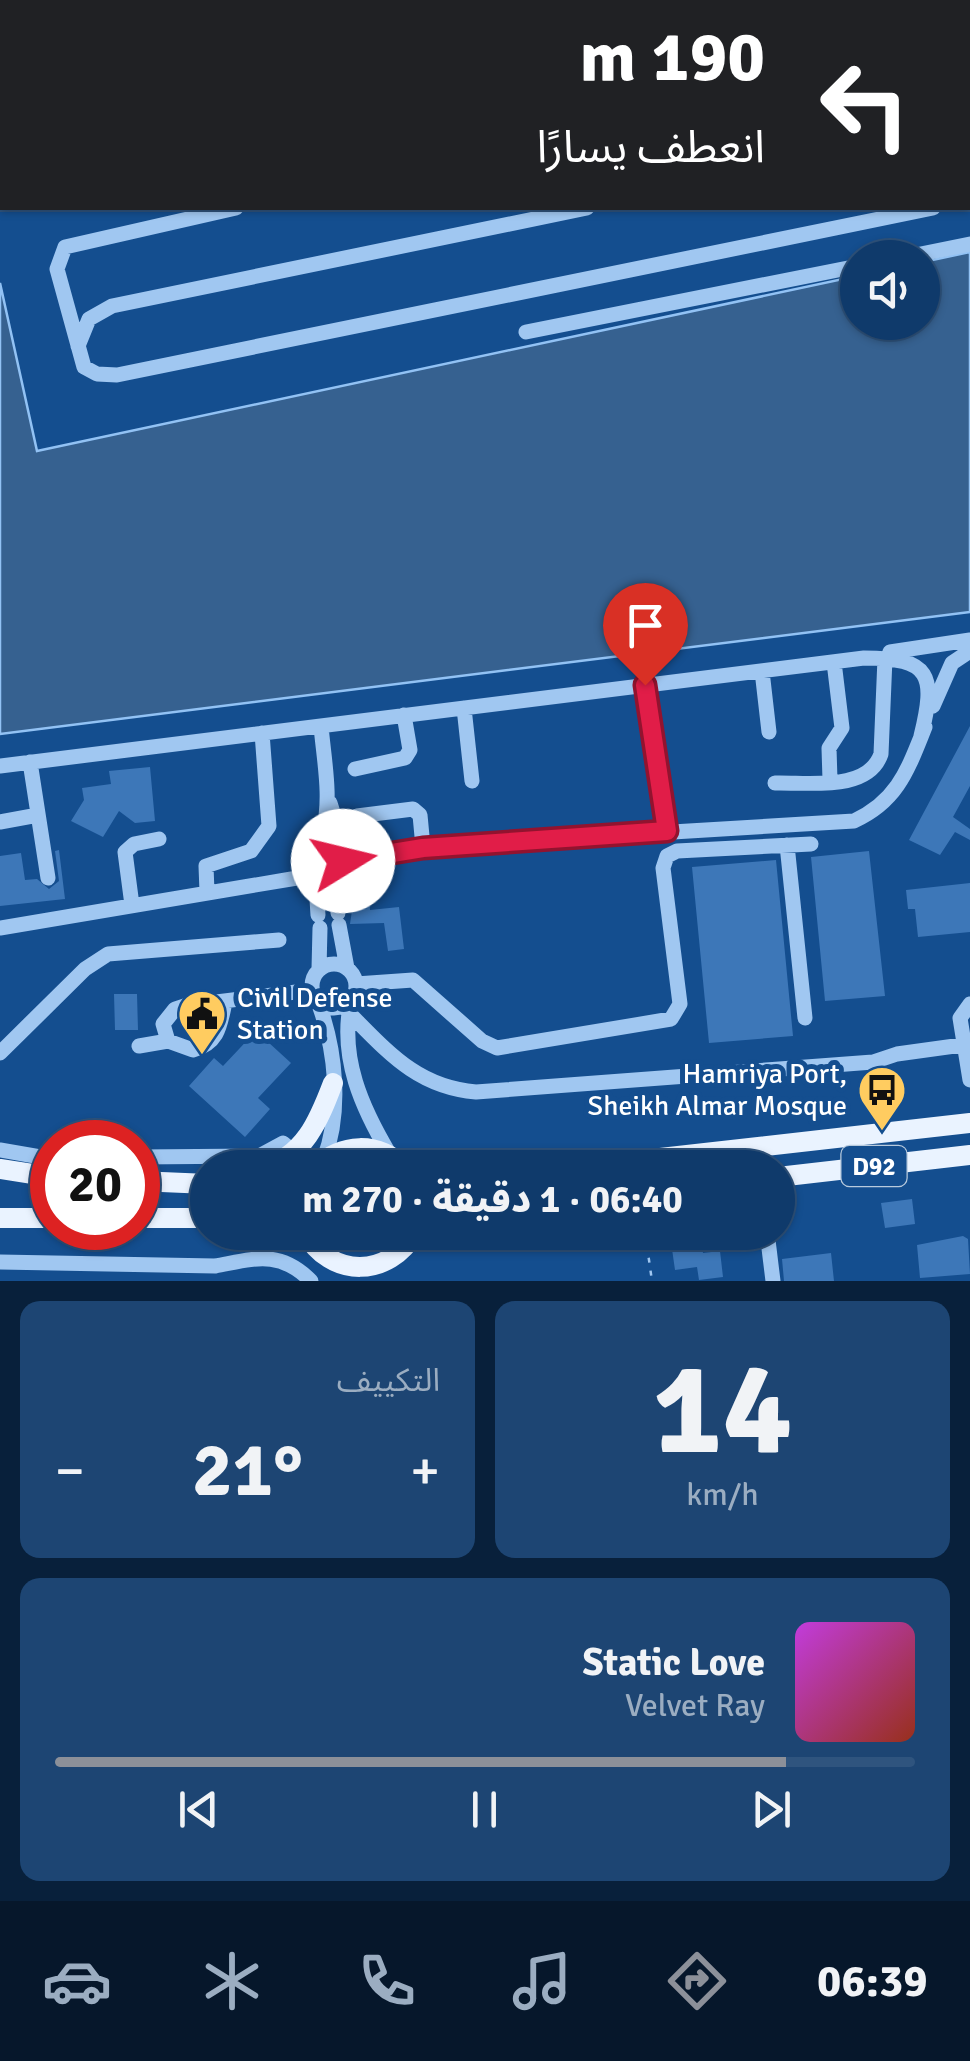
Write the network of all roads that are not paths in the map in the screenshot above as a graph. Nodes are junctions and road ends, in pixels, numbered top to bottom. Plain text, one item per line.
1 (227, 210) edge
2 (577, 210) edge
3 (922, 210) edge
4 (970, 244) edge
5 (940, 250) edge
6 (840, 270) edge
7 (526, 332) dead end
8 (77, 349) junction
9 (970, 640) edge
10 (970, 651) edge
11 (864, 658) junction
12 (885, 658) junction
13 (834, 662) junction
14 (762, 671) junction
15 (645, 685) junction
16 (464, 708) junction
17 (404, 715) junction
18 (320, 726) junction
19 (769, 732) dead end
20 (262, 733) junction
21 (921, 736) junction
22 (30, 762) junction
23 (0, 766) edge
24 (355, 769) dead end
25 (830, 780) junction
26 (472, 781) dead end
27 (776, 784) dead end
28 (328, 801) junction
29 (38, 815) junction
30 (357, 816) dead end
31 (0, 822) edge
32 (667, 831) junction
33 (158, 840) dead end
34 (811, 844) dead end
35 (787, 846) junction
36 (423, 848) junction
37 (314, 854) junction
38 (342, 859) junction
39 (48, 878) dead end
40 (313, 880) junction
41 (336, 884) junction
42 (206, 892) junction
43 (132, 905) junction
44 (0, 928) edge
45 (280, 940) dead end
46 (347, 968) junction
47 (319, 970) junction
48 (356, 984) junction
49 (315, 996) junction
50 (225, 1002) junction
51 (970, 1004) edge
52 (350, 1007) junction
53 (805, 1018) dead end
54 (168, 1042) junction
55 (962, 1045) junction
56 (139, 1046) dead end
57 (0, 1053) edge
58 (970, 1080) edge
59 (333, 1083) junction
60 (970, 1123) edge
61 (0, 1150) edge
62 (269, 1150) edge
63 (292, 1150) edge
64 (296, 1150) edge
65 (324, 1150) edge
66 (393, 1150) edge
67 (731, 1150) edge
68 (30, 1155) edge
69 (970, 1155) edge
70 (160, 1157) edge
71 (190, 1157) edge
72 (0, 1170) edge
73 (30, 1174) edge
74 (795, 1175) edge
75 (160, 1181) edge
76 (190, 1183) edge
77 (0, 1218) edge
78 (30, 1218) edge
79 (160, 1218) edge
80 (190, 1218) edge
81 (319, 1250) edge
82 (402, 1250) edge
83 (770, 1250) edge
84 (393, 1258) junction
85 (328, 1259) junction
86 (0, 1262) edge
87 (34, 1263) junction
88 (33, 1281) edge
89 (310, 1281) edge
90 (339, 1281) edge
91 (390, 1281) edge
92 (773, 1281) edge

1 - 8 street
2 - 8 street
3 - 8 street
4 - 5 street
6 - 7 street
9 - 11 street
10 - 21 street
11 - 12 street
11 - 13 street
12 - 21 street
12 - 25 street
13 - 14 street
13 - 25 street
14 - 15 street
14 - 19 street
15 - 16 street
15 - 32 street
16 - 17 street
16 - 26 street
17 - 18 street
17 - 24 street
18 - 20 street
18 - 28 street
20 - 22 street
20 - 42 street
21 - 32 street
22 - 23 street
22 - 29 street
25 - 27 street
28 - 37 street
28 - 38 street
29 - 31 street
29 - 39 street
30 - 36 street
32 - 36 street
33 - 43 street
34 - 35 street
35 - 48 street
35 - 53 street
36 - 38 street
37 - 38 street
37 - 40 street
38 - 41 street
40 - 41 street
40 - 42 street
40 - 47 street
41 - 46 street
42 - 43 street
43 - 44 street
45 - 57 street
46 - 47 street
46 - 48 street
47 - 49 street
48 - 52 street
49 - 50 street
49 - 52 street
49 - 59 street
50 - 54 street
50 - 54 street
51 - 55 street
52 - 55 street
52 - 66 street
54 - 56 street
55 - 58 street
59 - 64 main road
59 - 65 street
60 - 67 main road, D92
61 - 68 street
62 - 63 street
69 - 74 main road, D92
70 - 71 street
72 - 73 main road
75 - 76 main road
77 - 78 main road
79 - 80 main road
81 - 85 main road
82 - 84 main road
83 - 92 street
84 - 85 main road
84 - 91 main road
85 - 90 main road
86 - 87 street
87 - 88 street
87 - 89 street

